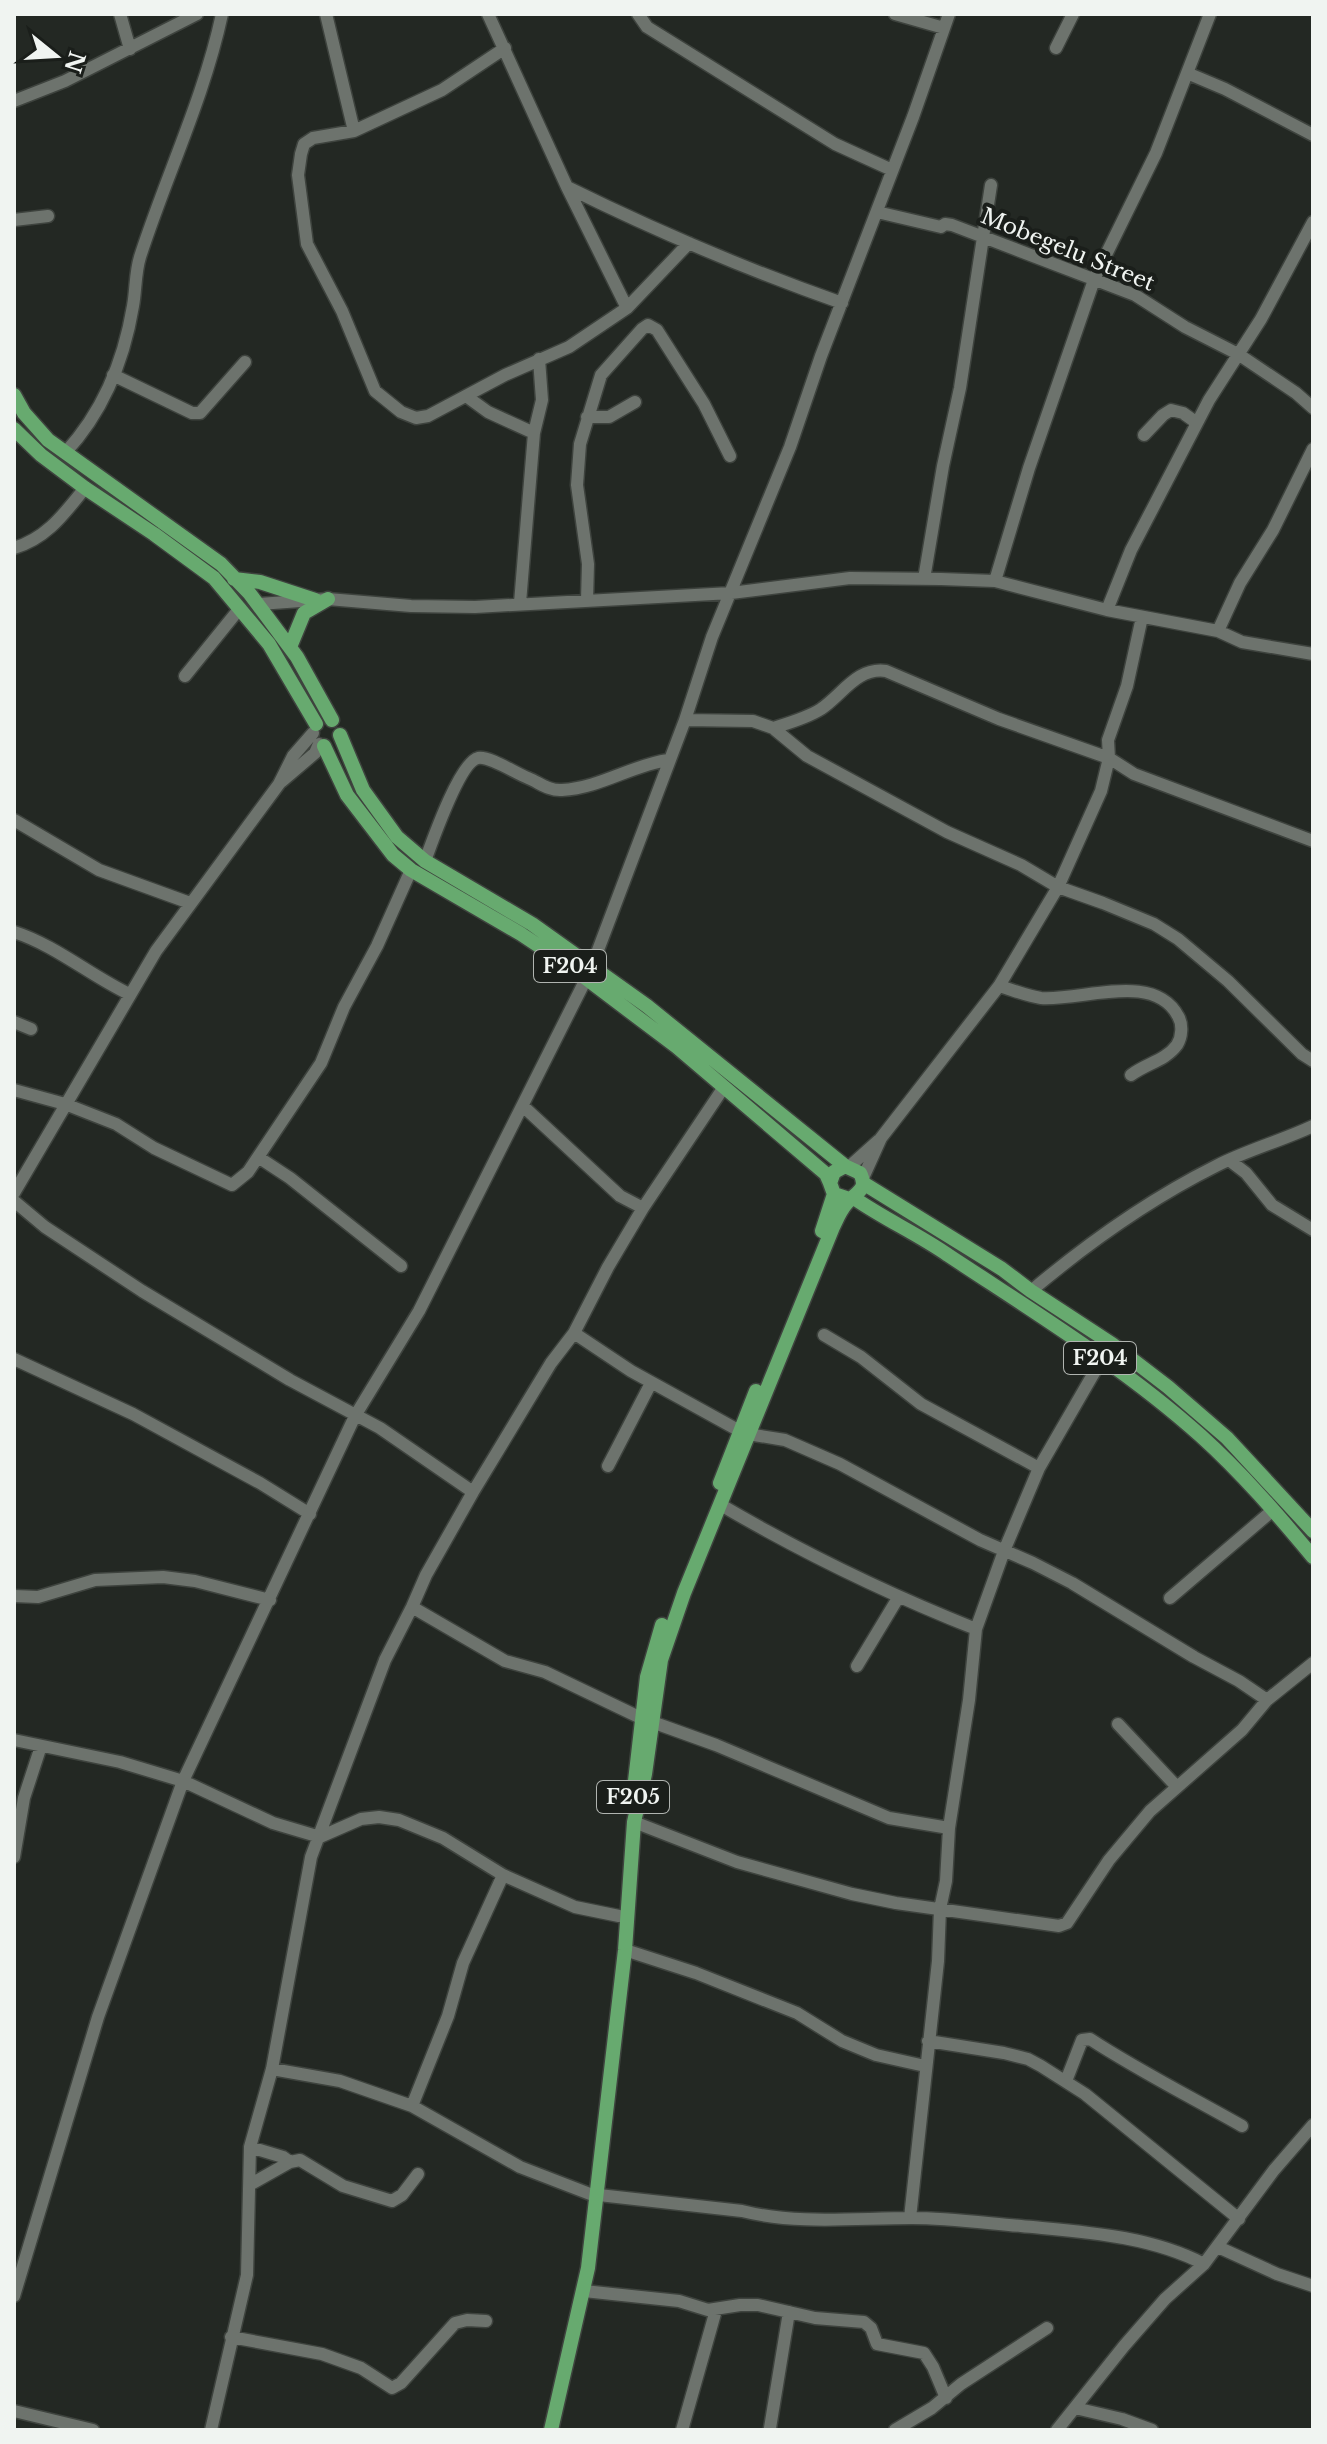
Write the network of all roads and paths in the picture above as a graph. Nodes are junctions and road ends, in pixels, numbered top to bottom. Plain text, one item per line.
1 (120, 14) edge
2 (197, 14) edge
3 (222, 14) edge
4 (326, 14) edge
5 (488, 14) edge
6 (638, 14) edge
7 (895, 14) edge
8 (949, 14) edge
9 (1073, 14) edge
10 (1210, 14) edge
11 (944, 28) junction
12 (505, 48) junction
13 (1056, 48) dead end
14 (130, 49) junction
15 (1187, 73) junction
16 (14, 101) edge
17 (354, 131) junction
18 (1313, 135) edge
19 (892, 170) junction
20 (991, 185) dead end
21 (567, 187) junction
22 (877, 212) junction
23 (48, 216) dead end
24 (14, 220) edge
25 (1313, 222) edge
26 (982, 238) junction
27 (689, 243) junction
28 (1095, 277) junction
29 (842, 303) junction
30 (627, 308) junction
31 (1238, 354) junction
32 (539, 359) junction
33 (245, 362) dead end
34 (113, 375) junction
35 (14, 395) edge
36 (466, 396) junction
37 (635, 402) dead end
38 (1313, 408) edge
39 (587, 417) junction
40 (1197, 423) junction
41 (14, 429) edge
42 (534, 433) junction
43 (1144, 435) dead end
44 (1313, 449) edge
45 (65, 453) junction
46 (730, 456) dead end
47 (85, 488) junction
48 (14, 548) edge
49 (234, 579) junction
50 (924, 579) junction
51 (995, 581) junction
52 (731, 593) junction
53 (321, 599) junction
54 (587, 600) junction
55 (520, 603) junction
56 (259, 604) junction
57 (240, 608) junction
58 (1107, 610) junction
59 (1142, 617) junction
60 (1218, 631) junction
61 (290, 647) junction
62 (1313, 654) edge
63 (185, 676) dead end
64 (332, 720) junction
65 (685, 720) junction
66 (773, 728) junction
67 (340, 735) junction
68 (318, 737) junction
69 (1109, 758) junction
70 (668, 760) junction
71 (14, 820) edge
72 (1313, 841) edge
73 (425, 861) junction
74 (411, 870) junction
75 (1058, 887) junction
76 (190, 903) junction
77 (14, 932) edge
78 (589, 973) junction
79 (999, 986) junction
80 (129, 994) junction
81 (14, 1022) edge
82 (31, 1029) dead end
83 (1313, 1061) edge
84 (1131, 1075) dead end
85 (724, 1087) junction
86 (14, 1090) edge
87 (65, 1104) junction
88 (524, 1107) junction
89 (1313, 1126) edge
90 (881, 1138) junction
91 (258, 1157) junction
92 (1229, 1160) junction
93 (848, 1166) junction
94 (863, 1180) junction
95 (832, 1188) junction
96 (14, 1193) edge
97 (852, 1198) junction
98 (14, 1201) edge
99 (643, 1208) junction
100 (1313, 1230) edge
101 (401, 1266) dead end
102 (1031, 1291) junction
103 (574, 1333) junction
104 (824, 1335) dead end
105 (14, 1359) edge
106 (1102, 1359) junction
107 (651, 1383) junction
108 (355, 1416) junction
109 (743, 1432) junction
110 (608, 1466) dead end
111 (1039, 1468) junction
112 (473, 1492) junction
113 (721, 1505) junction
114 (1273, 1510) junction
115 (310, 1514) junction
116 (1313, 1531) edge
117 (1004, 1551) junction
118 (1313, 1557) edge
119 (14, 1596) edge
120 (898, 1598) junction
121 (1170, 1598) dead end
122 (270, 1600) junction
123 (412, 1607) junction
124 (976, 1629) junction
125 (1313, 1663) edge
126 (857, 1666) dead end
127 (1267, 1700) junction
128 (646, 1720) junction
129 (1118, 1724) dead end
130 (14, 1740) edge
131 (41, 1746) junction
132 (183, 1781) junction
133 (1177, 1787) junction
134 (634, 1822) junction
135 (949, 1828) junction
136 (320, 1837) junction
137 (14, 1857) edge
138 (503, 1875) junction
139 (940, 1909) junction
140 (619, 1916) junction
141 (625, 1950) junction
142 (928, 2041) junction
143 (925, 2066) junction
144 (272, 2069) junction
145 (1066, 2081) junction
146 (412, 2106) junction
147 (1313, 2125) edge
148 (1242, 2126) dead end
149 (250, 2147) junction
150 (290, 2162) junction
151 (418, 2174) dead end
152 (251, 2184) junction
153 (594, 2195) junction
154 (910, 2218) junction
155 (1239, 2219) junction
156 (1218, 2247) junction
157 (1204, 2264) junction
158 (1313, 2286) edge
159 (584, 2291) junction
160 (14, 2296) edge
161 (716, 2310) junction
162 (789, 2312) junction
163 (486, 2321) dead end
164 (1047, 2328) dead end
165 (231, 2337) junction
166 (946, 2398) junction
167 (1075, 2408) junction
168 (14, 2411) edge
169 (770, 2428) edge
170 (93, 2430) edge
171 (211, 2430) edge
172 (544, 2430) edge
173 (551, 2430) edge
174 (682, 2430) edge
175 (895, 2430) edge
176 (1057, 2430) edge
177 (1152, 2430) edge

1 - 14 street
2 - 14 street
3 - 34 street
4 - 17 street
5 - 12 street
6 - 19 street
7 - 11 street
8 - 11 street
9 - 13 street
10 - 15 street
11 - 19 street
12 - 17 street
12 - 21 street
14 - 16 street
15 - 18 street
15 - 28 street
17 - 36 street
19 - 22 street
20 - 26 street
21 - 27 street
21 - 30 street
22 - 26 street, Mobegelu Street
22 - 29 street
23 - 24 street
25 - 31 street
26 - 28 street, Mobegelu Street
26 - 50 street
27 - 29 street
27 - 30 street
28 - 31 street, Mobegelu Street
28 - 51 street
29 - 52 street
30 - 32 street
31 - 38 street, Mobegelu Street
31 - 40 street
32 - 36 street
32 - 42 street
33 - 34 street
34 - 45 street
35 - 45 main road, F204
36 - 42 street
37 - 39 street
39 - 46 street
39 - 54 street
40 - 43 street
40 - 58 street
41 - 47 main road, F204
42 - 55 street
44 - 60 street
45 - 49 main road, F204
47 - 48 street
47 - 57 main road, F204
49 - 53 main road
49 - 56 main road, F204
50 - 51 street
50 - 52 street
51 - 58 street
52 - 54 street
52 - 65 street
53 - 55 street
53 - 56 street
53 - 61 main road
54 - 55 street
56 - 61 main road, F204
57 - 63 street
57 - 68 main road, F204
58 - 59 street
59 - 60 street
59 - 69 street
60 - 62 street
61 - 64 main road, F204
64 - 67 main road, F204
64 - 68 main road
65 - 66 street
65 - 70 street
66 - 69 street
66 - 75 street
67 - 68 main road
67 - 73 main road, F204
68 - 74 main road, F204
68 - 76 street
69 - 72 street
69 - 75 street
70 - 73 street
70 - 78 street
71 - 76 street
73 - 78 main road, F204
74 - 78 main road, F204
74 - 91 street
75 - 79 street
75 - 83 street
76 - 80 street
77 - 80 street
78 - 85 main road, F204
78 - 88 street
78 - 93 main road, F204
79 - 84 street
79 - 90 street
80 - 87 street
81 - 82 street
85 - 95 main road, F204
85 - 99 street
86 - 87 street
87 - 91 street
87 - 96 street
88 - 99 street
88 - 108 street
89 - 92 street
90 - 93 street
90 - 94 street
91 - 101 street
92 - 100 street
92 - 102 street
93 - 94 main road, F204
93 - 95 main road
94 - 97 main road
94 - 102 main road, F204
95 - 97 main road, F204
95 - 109 main road, F205
97 - 106 main road, F204
97 - 109 main road, F205
98 - 108 street
99 - 103 street
102 - 116 main road, F204
103 - 107 street
103 - 112 street
104 - 111 street
105 - 115 street
106 - 111 street
106 - 114 main road, F204
107 - 109 street
107 - 110 street
108 - 112 street
108 - 115 street
109 - 113 main road, F205
109 - 117 street
109 - 128 main road, F205
111 - 117 street
112 - 123 street
113 - 120 street
113 - 128 main road, F205
114 - 118 main road, F204
114 - 121 street
115 - 122 street
117 - 124 street
117 - 127 street
119 - 122 street
120 - 124 street
120 - 126 street
122 - 132 street
123 - 128 street
123 - 136 street
124 - 135 street
125 - 127 street
127 - 133 street
128 - 134 main road, F205
128 - 135 street
128 - 140 main road, F205
129 - 133 street
130 - 131 street
131 - 132 street
131 - 137 street
132 - 136 street
132 - 160 street
133 - 139 street
134 - 139 street
134 - 141 main road, F205
135 - 139 street
136 - 138 street
136 - 144 street
138 - 140 street
138 - 146 street
139 - 142 street
140 - 153 main road, F205
141 - 143 street
141 - 153 main road, F205
142 - 143 street
142 - 145 street
143 - 154 street
144 - 146 street
144 - 149 street
145 - 148 street
145 - 155 street
146 - 153 street
147 - 155 street
149 - 150 street
149 - 152 street
150 - 151 street
150 - 152 street
152 - 165 street
153 - 154 street
153 - 159 main road, F205
153 - 172 main road, F205
154 - 157 street
155 - 156 street
156 - 157 street
156 - 158 street
157 - 167 street
159 - 161 street
159 - 173 main road, F205
161 - 162 street
161 - 174 street
162 - 166 street
162 - 169 street
163 - 165 street
164 - 166 street
165 - 171 street
166 - 175 street
167 - 176 street
167 - 177 street
168 - 170 street

